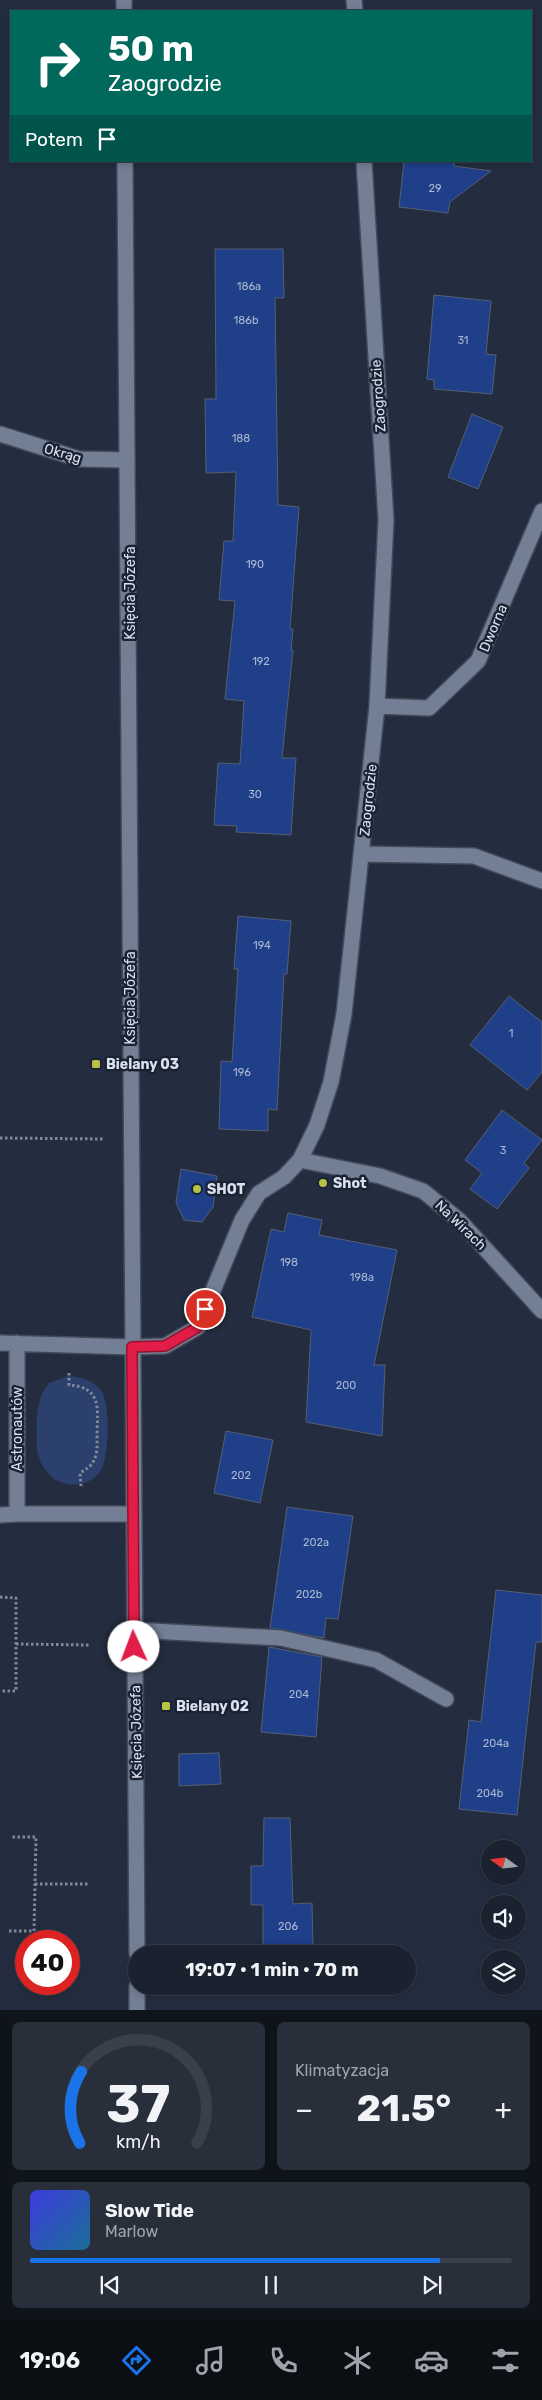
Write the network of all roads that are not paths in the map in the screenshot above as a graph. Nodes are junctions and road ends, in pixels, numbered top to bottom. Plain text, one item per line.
1 (125, 162) edge
2 (364, 162) edge
3 (0, 434) edge
4 (127, 460) junction
5 (542, 511) edge
6 (377, 706) junction
7 (362, 854) junction
8 (542, 881) edge
9 (300, 1160) junction
10 (542, 1311) edge
11 (0, 1343) edge
12 (17, 1343) junction
13 (132, 1347) junction
14 (17, 1514) junction
15 (134, 1514) junction
16 (0, 1515) edge
17 (134, 1630) junction
18 (446, 1699) dead end
19 (137, 1945) edge
20 (137, 1995) edge
21 (137, 2010) edge

1 - 4 street, Księcia Józefa
2 - 6 street, Zaogrodzie
3 - 4 street, Okrąg
4 - 13 street, Księcia Józefa
5 - 6 street, Dworna
6 - 7 street, Zaogrodzie
7 - 8 street
7 - 9 street, Zaogrodzie
9 - 10 street, Na Wirach
9 - 13 street, Zaogrodzie
11 - 12 street
12 - 13 street
12 - 14 street, Astronautów
13 - 15 street, Księcia Józefa
14 - 15 street
14 - 16 street
15 - 17 street, Księcia Józefa
17 - 18 street
17 - 19 street, Księcia Józefa
20 - 21 street

